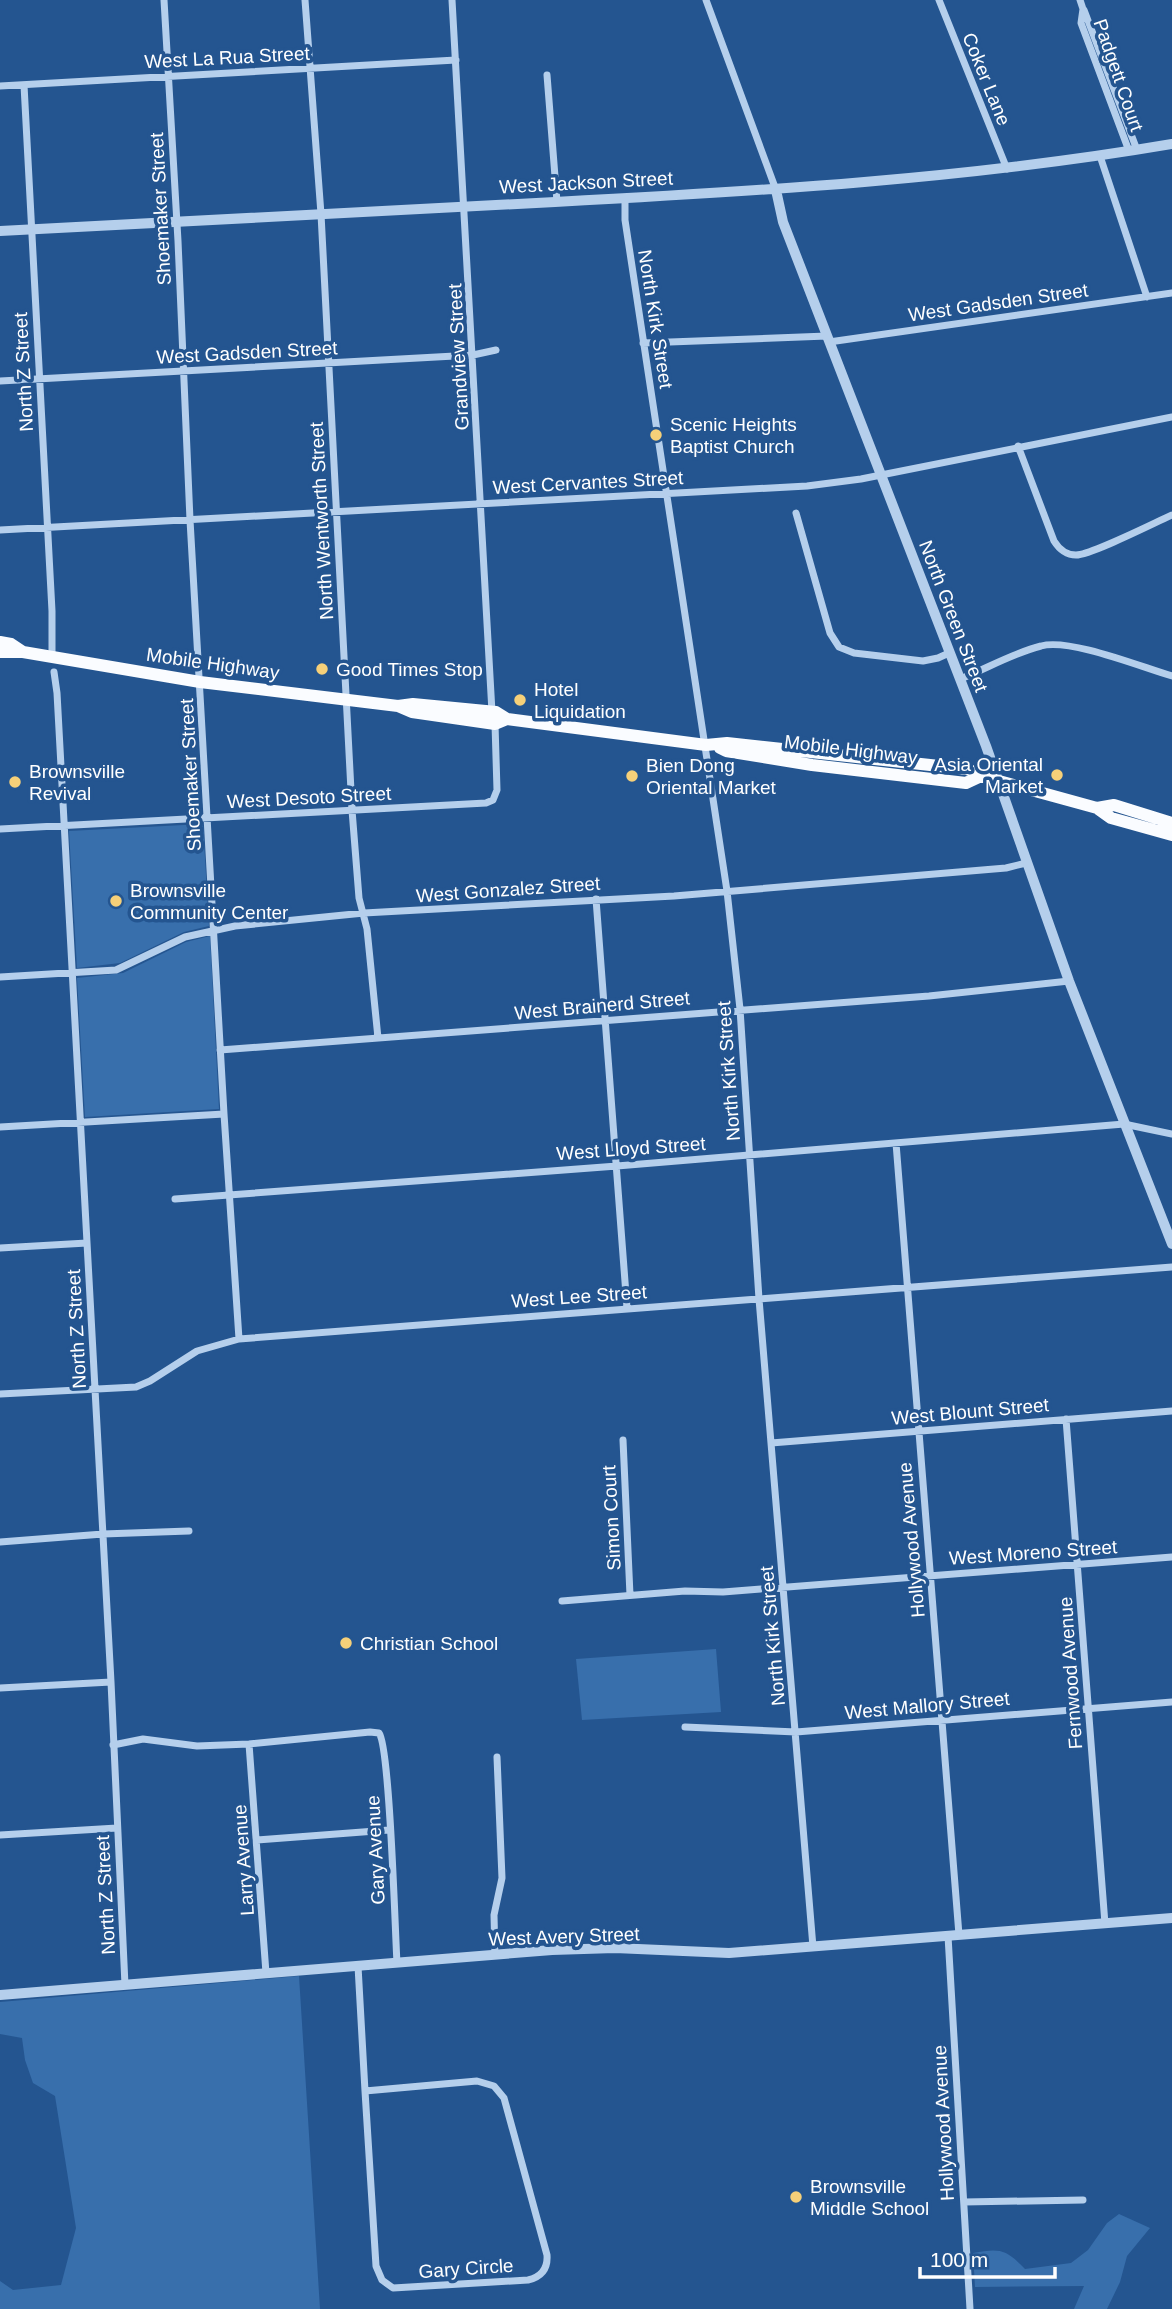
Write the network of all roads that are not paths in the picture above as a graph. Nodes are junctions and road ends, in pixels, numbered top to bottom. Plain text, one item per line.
1 (164, 0) edge
2 (304, 0) edge
3 (452, 0) edge
4 (706, 0) edge
5 (939, 0) edge
6 (1080, 0) edge
7 (456, 61) junction
8 (309, 68) junction
9 (547, 75) dead end
10 (168, 76) junction
11 (24, 85) junction
12 (0, 86) edge
13 (1172, 144) edge
14 (1133, 151) junction
15 (1100, 156) junction
16 (1007, 169) junction
17 (776, 190) junction
18 (625, 199) junction
19 (557, 202) junction
20 (465, 206) junction
21 (321, 214) junction
22 (177, 222) junction
23 (31, 229) junction
24 (0, 231) edge
25 (1172, 293) edge
26 (1147, 297) junction
27 (828, 339) junction
28 (643, 343) junction
29 (496, 350) dead end
30 (473, 355) junction
31 (328, 363) junction
32 (184, 371) junction
33 (39, 379) junction
34 (0, 381) edge
35 (1172, 417) edge
36 (1018, 446) junction
37 (880, 474) junction
38 (667, 493) junction
39 (481, 504) junction
40 (337, 512) junction
41 (796, 513) dead end
42 (1172, 515) edge
43 (190, 520) junction
44 (48, 527) junction
45 (0, 530) edge
46 (0, 642) edge
47 (0, 652) edge
48 (23, 652) junction
49 (949, 653) junction
50 (52, 658) junction
51 (54, 671) dead end
52 (1172, 677) edge
53 (960, 679) junction
54 (200, 682) junction
55 (346, 700) junction
56 (498, 718) junction
57 (711, 746) junction
58 (997, 781) junction
59 (493, 800) joint
60 (1097, 808) junction
61 (352, 810) junction
62 (208, 818) junction
63 (1172, 823) edge
64 (64, 826) junction
65 (0, 829) edge
66 (1172, 835) edge
67 (1026, 863) junction
68 (727, 891) junction
69 (596, 899) junction
70 (364, 913) junction
71 (214, 930) junction
72 (72, 973) junction
73 (0, 977) edge
74 (1069, 981) junction
75 (740, 1009) junction
76 (606, 1022) junction
77 (378, 1038) junction
78 (220, 1050) junction
79 (224, 1114) junction
80 (80, 1122) junction
81 (1124, 1124) junction
82 (0, 1127) edge
83 (1172, 1134) edge
84 (896, 1143) junction
85 (750, 1155) junction
86 (617, 1166) junction
87 (229, 1194) junction
88 (175, 1199) dead end
89 (87, 1243) junction
90 (1172, 1244) edge
91 (0, 1248) edge
92 (1172, 1267) edge
93 (908, 1287) junction
94 (759, 1299) junction
95 (627, 1308) junction
96 (239, 1339) junction
97 (95, 1390) junction
98 (0, 1394) edge
99 (1172, 1411) edge
100 (1066, 1419) junction
101 (918, 1431) junction
102 (623, 1440) dead end
103 (771, 1443) junction
104 (189, 1531) dead end
105 (103, 1534) junction
106 (0, 1542) edge
107 (1172, 1557) edge
108 (1077, 1564) junction
109 (930, 1576) junction
110 (784, 1587) junction
111 (630, 1595) junction
112 (562, 1601) dead end
113 (111, 1682) junction
114 (0, 1688) edge
115 (1172, 1702) edge
116 (1088, 1709) junction
117 (942, 1720) junction
118 (684, 1727) dead end
119 (796, 1732) junction
120 (249, 1744) junction
121 (114, 1745) junction
122 (497, 1757) dead end
123 (117, 1828) junction
124 (389, 1830) junction
125 (0, 1835) edge
126 (257, 1840) junction
127 (1172, 1918) edge
128 (1105, 1924) junction
129 (953, 1935) junction
130 (813, 1947) junction
131 (495, 1955) junction
132 (397, 1963) junction
133 (358, 1966) junction
134 (266, 1973) junction
135 (125, 1985) junction
136 (0, 1995) edge
137 (365, 2091) junction
138 (1083, 2200) dead end
139 (964, 2202) junction
140 (970, 2309) edge

1 - 10 street, Shoemaker Street
2 - 8 street, North Wentworth Street
3 - 7 street, Grandview Street
4 - 17 street, North Green Street
5 - 16 street, Coker Lane
6 - 14 street, Padgett Court
7 - 8 street, West La Rua Street
7 - 20 street, Grandview Street
8 - 10 street, West La Rua Street
8 - 21 street, North Wentworth Street
9 - 19 street
10 - 11 street, West La Rua Street
10 - 22 street, Shoemaker Street
11 - 12 street, West La Rua Street
11 - 23 street, North Z Street
13 - 14 street, West Jackson Street
14 - 15 street, West Jackson Street
15 - 16 street, West Jackson Street
15 - 26 street
16 - 17 street, West Jackson Street
17 - 18 street, West Jackson Street
17 - 27 street, North Green Street
18 - 19 street, West Jackson Street
18 - 28 street, North Kirk Street
19 - 20 street, West Jackson Street
20 - 21 street, West Jackson Street
20 - 30 street, Grandview Street
21 - 22 street, West Jackson Street
21 - 31 street, North Wentworth Street
22 - 23 street, West Jackson Street
22 - 32 street, Shoemaker Street
23 - 24 street, West Jackson Street
23 - 33 street, North Z Street
25 - 26 street, West Gadsden Street
26 - 27 street, West Gadsden Street
27 - 28 street, West Gadsden Street
27 - 37 street, North Green Street
28 - 38 street, North Kirk Street
29 - 30 street, West Gadsden Street
30 - 31 street, West Gadsden Street
30 - 39 street, Grandview Street
31 - 32 street, West Gadsden Street
31 - 40 street, North Wentworth Street
32 - 33 street, West Gadsden Street
32 - 43 street, Shoemaker Street
33 - 34 street, West Gadsden Street
33 - 44 street, North Z Street
35 - 36 street, West Cervantes Street
36 - 37 street, West Cervantes Street
36 - 42 street
37 - 38 street, West Cervantes Street
37 - 49 street, North Green Street
38 - 39 street, West Cervantes Street
38 - 57 street, North Kirk Street
39 - 40 street, West Cervantes Street
39 - 56 street, Grandview Street
40 - 43 street, West Cervantes Street
40 - 55 street, North Wentworth Street
41 - 49 street
43 - 44 street, West Cervantes Street
43 - 54 street, Shoemaker Street
44 - 45 street, West Cervantes Street
44 - 50 street, North Z Street
46 - 48 main road, Mobile Highway
47 - 48 main road, Mobile Highway
48 - 50 main road, Mobile Highway
49 - 53 street, North Green Street
50 - 54 main road, Mobile Highway
51 - 64 street, North Z Street
52 - 53 street
53 - 58 street, North Green Street
54 - 55 main road, Mobile Highway
54 - 62 street, Shoemaker Street
55 - 56 main road, Mobile Highway
55 - 61 street, North Wentworth Street
56 - 57 main road, Mobile Highway
56 - 59 street, Grandview Street
57 - 58 main road, Mobile Highway
57 - 68 street, North Kirk Street
58 - 60 main road, Mobile Highway
58 - 67 street, North Green Street
59 - 61 street, West Desoto Street
60 - 63 main road, Mobile Highway
60 - 66 main road, Mobile Highway
61 - 62 street, West Desoto Street
61 - 70 street, North Wentworth Street
62 - 64 street, West Desoto Street
62 - 71 street, Shoemaker Street
64 - 65 street, West Desoto Street
64 - 72 street, North Z Street
67 - 68 street, West Gonzalez Street
67 - 74 street, North Green Street
68 - 69 street, West Gonzalez Street
68 - 75 street, North Kirk Street
69 - 70 street, West Gonzalez Street
69 - 76 street
70 - 71 street, West Gonzalez Street
70 - 77 street, North Wentworth Street
71 - 72 street, West Gonzalez Street
71 - 78 street, Shoemaker Street
72 - 73 street, West Gonzalez Street
72 - 80 street, North Z Street
74 - 75 street, West Brainerd Street
74 - 81 street, North Green Street
75 - 76 street, West Brainerd Street
75 - 85 street, North Kirk Street
76 - 77 street, West Brainerd Street
76 - 86 street
77 - 78 street, West Brainerd Street
78 - 79 street, Shoemaker Street
79 - 80 street
79 - 87 street, Shoemaker Street
80 - 82 street
80 - 89 street, North Z Street
81 - 83 street, West Lloyd Street
81 - 84 street, West Lloyd Street
81 - 90 street, North Green Street
84 - 85 street, West Lloyd Street
84 - 93 street, Hollywood Avenue
85 - 86 street, West Lloyd Street
85 - 94 street, North Kirk Street
86 - 87 street, West Lloyd Street
86 - 95 street
87 - 88 street, West Lloyd Street
87 - 96 street, Shoemaker Street
89 - 91 street
89 - 97 street, North Z Street
92 - 93 street, West Lee Street
93 - 94 street, West Lee Street
93 - 101 street, Hollywood Avenue
94 - 95 street, West Lee Street
94 - 103 street, North Kirk Street
95 - 96 street, West Lee Street
96 - 97 street, West Lee Street
97 - 98 street, West Lee Street
97 - 105 street, North Z Street
99 - 100 street, West Blount Street
100 - 101 street, West Blount Street
100 - 108 street, Fernwood Avenue
101 - 103 street, West Blount Street
101 - 109 street, Hollywood Avenue
102 - 111 street, Simon Court
103 - 110 street, North Kirk Street
104 - 105 street
105 - 106 street
105 - 113 street, North Z Street
107 - 108 street, West Moreno Street
108 - 109 street, West Moreno Street
108 - 116 street, Fernwood Avenue
109 - 110 street, West Moreno Street
109 - 117 street, Hollywood Avenue
110 - 111 street, West Moreno Street
110 - 119 street, North Kirk Street
111 - 112 street, West Moreno Street
113 - 114 street
113 - 121 street, North Z Street
115 - 116 street, West Mallory Street
116 - 117 street, West Mallory Street
116 - 128 street, Fernwood Avenue
117 - 119 street, West Mallory Street
117 - 129 street, Hollywood Avenue
118 - 119 street, West Mallory Street
119 - 130 street, North Kirk Street
120 - 121 street
120 - 124 street, Gary Avenue
120 - 126 street, Larry Avenue
121 - 123 street, North Z Street
122 - 131 street
123 - 125 street
123 - 135 street, North Z Street
124 - 126 street
124 - 132 street, Gary Avenue
126 - 134 street, Larry Avenue
127 - 128 street, West Avery Street
128 - 129 street, West Avery Street
129 - 130 street, West Avery Street
129 - 139 street, Hollywood Avenue
130 - 131 street, West Avery Street
131 - 132 street, West Avery Street
132 - 133 street, West Avery Street
133 - 134 street, West Avery Street
133 - 137 street, Gary Circle
134 - 135 street, West Avery Street
135 - 136 street, West Avery Street
137 - 137 street, Gary Circle
138 - 139 street
139 - 140 street, Hollywood Avenue

